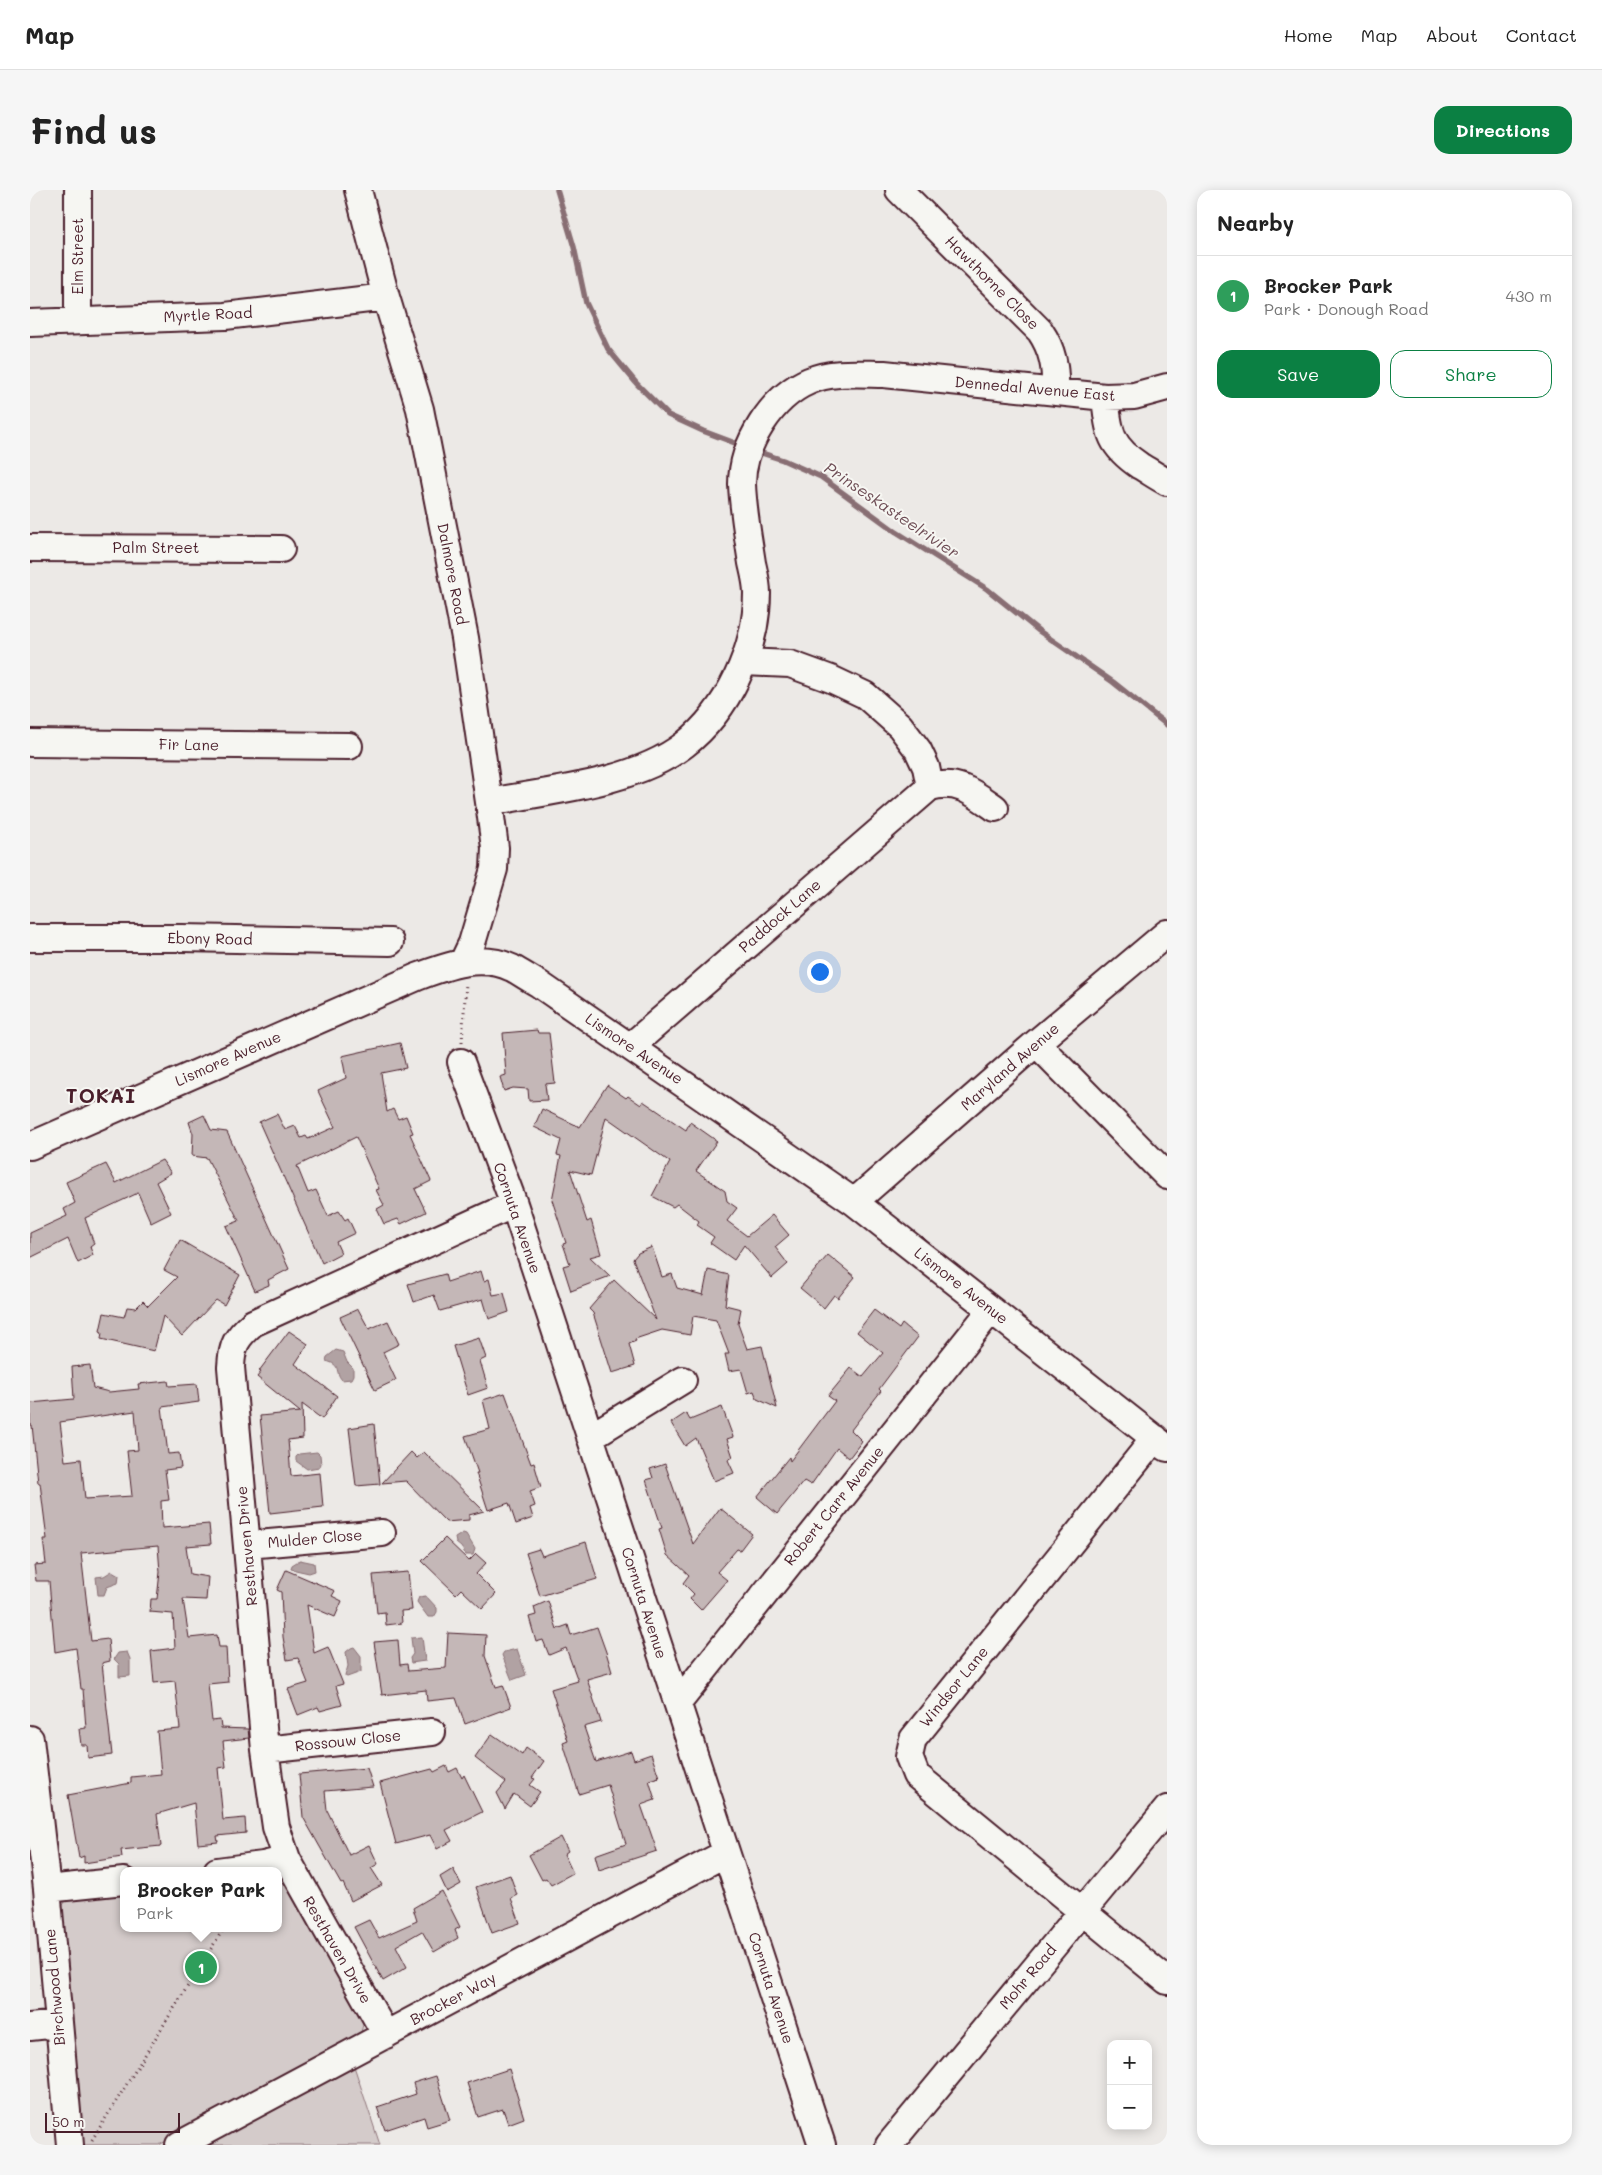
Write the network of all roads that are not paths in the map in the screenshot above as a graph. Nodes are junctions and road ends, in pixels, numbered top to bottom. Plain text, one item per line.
1 (78, 190) edge
2 (358, 190) edge
3 (899, 190) edge
4 (386, 297) junction
5 (78, 321) junction
6 (30, 323) edge
7 (1167, 387) edge
8 (1055, 392) junction
9 (1105, 397) junction
10 (1167, 482) edge
11 (30, 548) edge
12 (281, 549) dead end
13 (744, 662) junction
14 (30, 743) edge
15 (349, 746) dead end
16 (930, 786) junction
17 (489, 802) junction
18 (995, 808) dead end
19 (1167, 933) edge
20 (30, 938) edge
21 (390, 942) dead end
22 (467, 961) junction
23 (1036, 1043) junction
24 (631, 1046) junction
25 (461, 1062) road end
26 (30, 1146) edge
27 (1167, 1176) edge
28 (854, 1202) junction
29 (514, 1204) junction
30 (991, 1310) junction
31 (683, 1380) dead end
32 (590, 1437) junction
33 (1161, 1443) edge
34 (382, 1533) dead end
35 (247, 1545) junction
36 (678, 1703) junction
37 (432, 1732) dead end
38 (265, 1750) junction
39 (31, 1755) edge
40 (1167, 1809) edge
41 (726, 1853) junction
42 (287, 1860) junction
43 (247, 1867) edge
44 (120, 1881) edge
45 (47, 1889) junction
46 (1083, 1912) junction
47 (1167, 1981) edge
48 (58, 2024) junction
49 (30, 2027) edge
50 (386, 2035) junction
51 (70, 2145) edge
52 (179, 2145) edge
53 (822, 2145) edge
54 (889, 2145) edge

1 - 5 street, Elm Street
2 - 4 street, Dalmore Road
3 - 8 street, Hawthorne Close
4 - 5 street, Myrtle Road
4 - 17 street, Dalmore Road
5 - 6 street, Myrtle Road
7 - 9 street, Dennedal Avenue East
8 - 9 street, Dennedal Avenue East
8 - 13 street, Dennedal Avenue East
9 - 10 street
11 - 12 street, Palm Street
13 - 16 street
13 - 17 street
14 - 15 street, Fir Lane
16 - 18 street
16 - 24 street, Paddock Lane
17 - 22 street, Dalmore Road
19 - 23 street, Maryland Avenue
20 - 21 street, Ebony Road
22 - 24 street, Lismore Avenue
22 - 26 street, Lismore Avenue
23 - 27 street
23 - 28 street, Maryland Avenue
24 - 28 street, Lismore Avenue
25 - 29 street, Cornuta Avenue
28 - 30 street, Lismore Avenue
29 - 32 street, Cornuta Avenue
29 - 35 street, Resthaven Drive
30 - 33 street, Lismore Avenue
30 - 36 street, Robert Carr Avenue
31 - 32 street
32 - 36 street, Cornuta Avenue
33 - 46 street, Windsor Lane
34 - 35 street, Mulder Close
35 - 38 street, Resthaven Drive
36 - 41 street, Cornuta Avenue
37 - 38 street, Rossouw Close
38 - 42 street, Resthaven Drive
39 - 45 street, Birchwood Lane
40 - 46 street, Mohr Road
41 - 50 street, Brocker Way
41 - 53 street, Cornuta Avenue
42 - 43 street
42 - 50 street, Resthaven Drive
44 - 45 street
45 - 48 street, Birchwood Lane
46 - 47 street, Windsor Lane
46 - 54 street, Mohr Road
48 - 49 street
48 - 51 street, Birchwood Lane
50 - 52 street, Brocker Way

